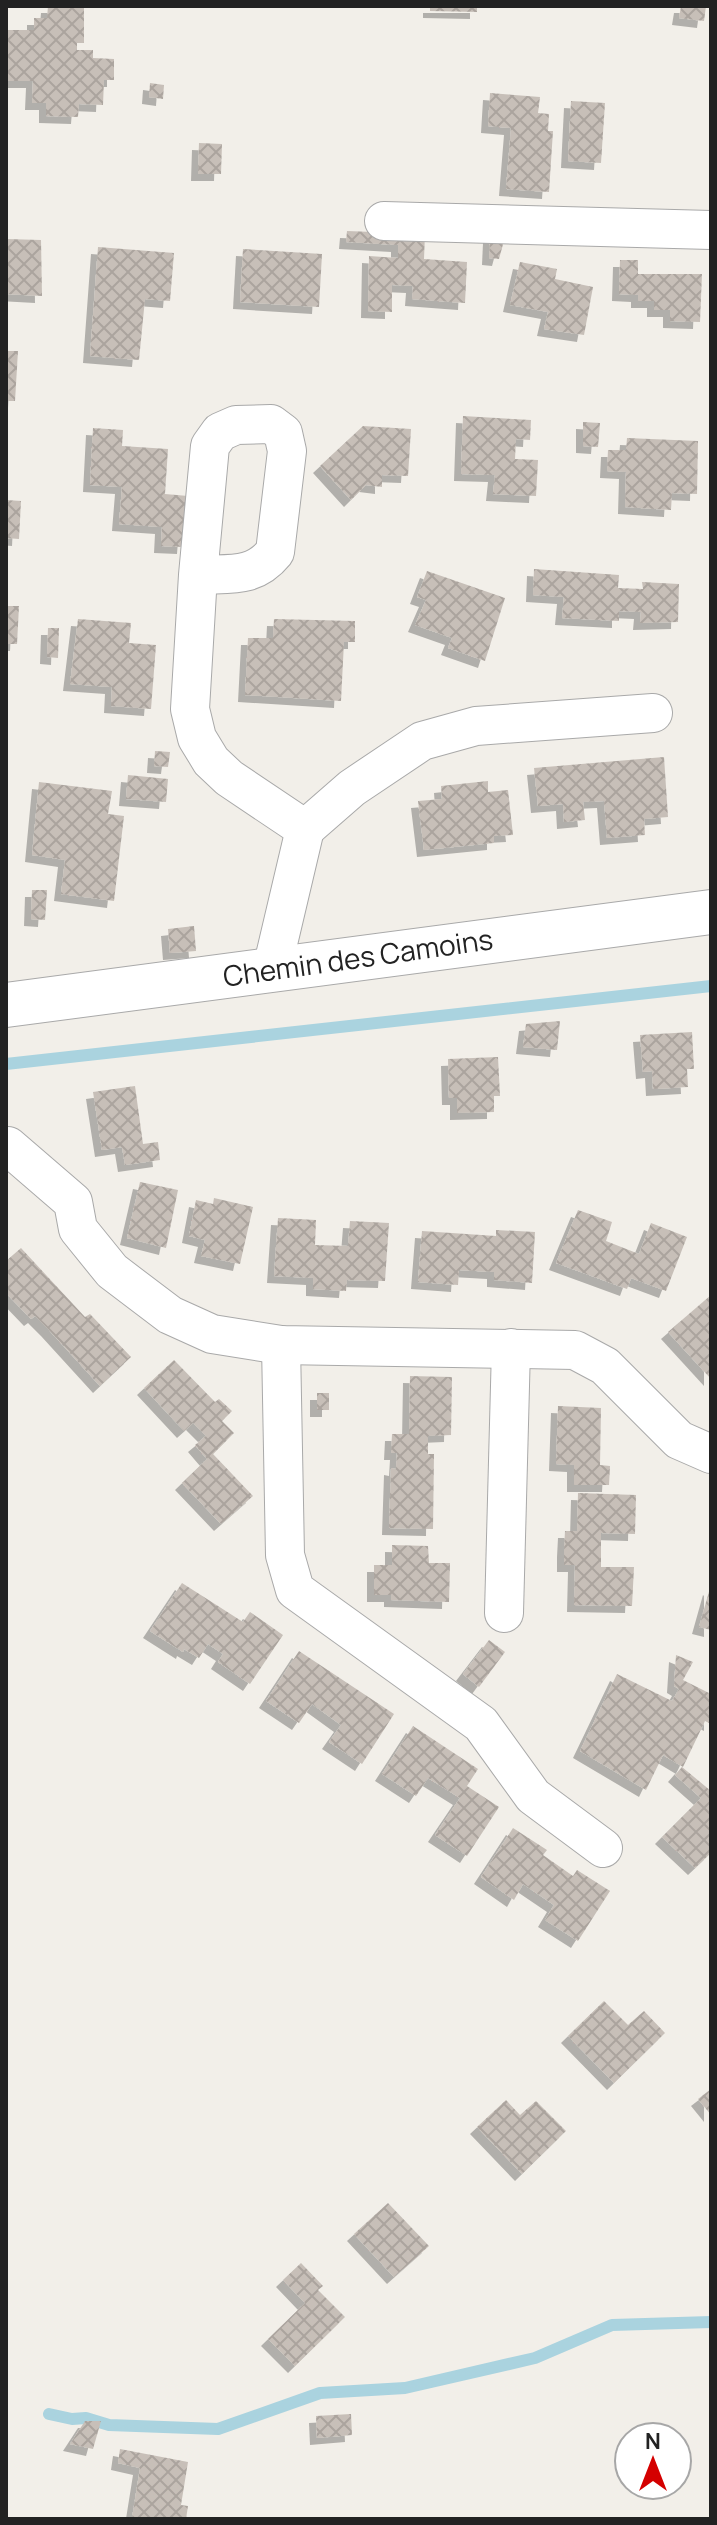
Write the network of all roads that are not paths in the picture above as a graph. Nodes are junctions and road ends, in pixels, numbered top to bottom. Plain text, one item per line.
1 (384, 221) dead end
2 (711, 230) edge
3 (198, 575) dead end
4 (653, 713) dead end
5 (305, 829) junction
6 (711, 912) edge
7 (272, 969) junction
8 (6, 1005) edge
9 (8, 1146) edge
10 (281, 1345) junction
11 (511, 1348) junction
12 (711, 1454) edge
13 (504, 1613) dead end
14 (603, 1848) dead end

1 - 2 street
3 - 5 street
4 - 5 street
5 - 7 street
6 - 7 street, Chemin des Camoins
7 - 8 street, Chemin des Camoins
9 - 10 street
10 - 11 street
10 - 14 street
11 - 12 street
11 - 13 street

